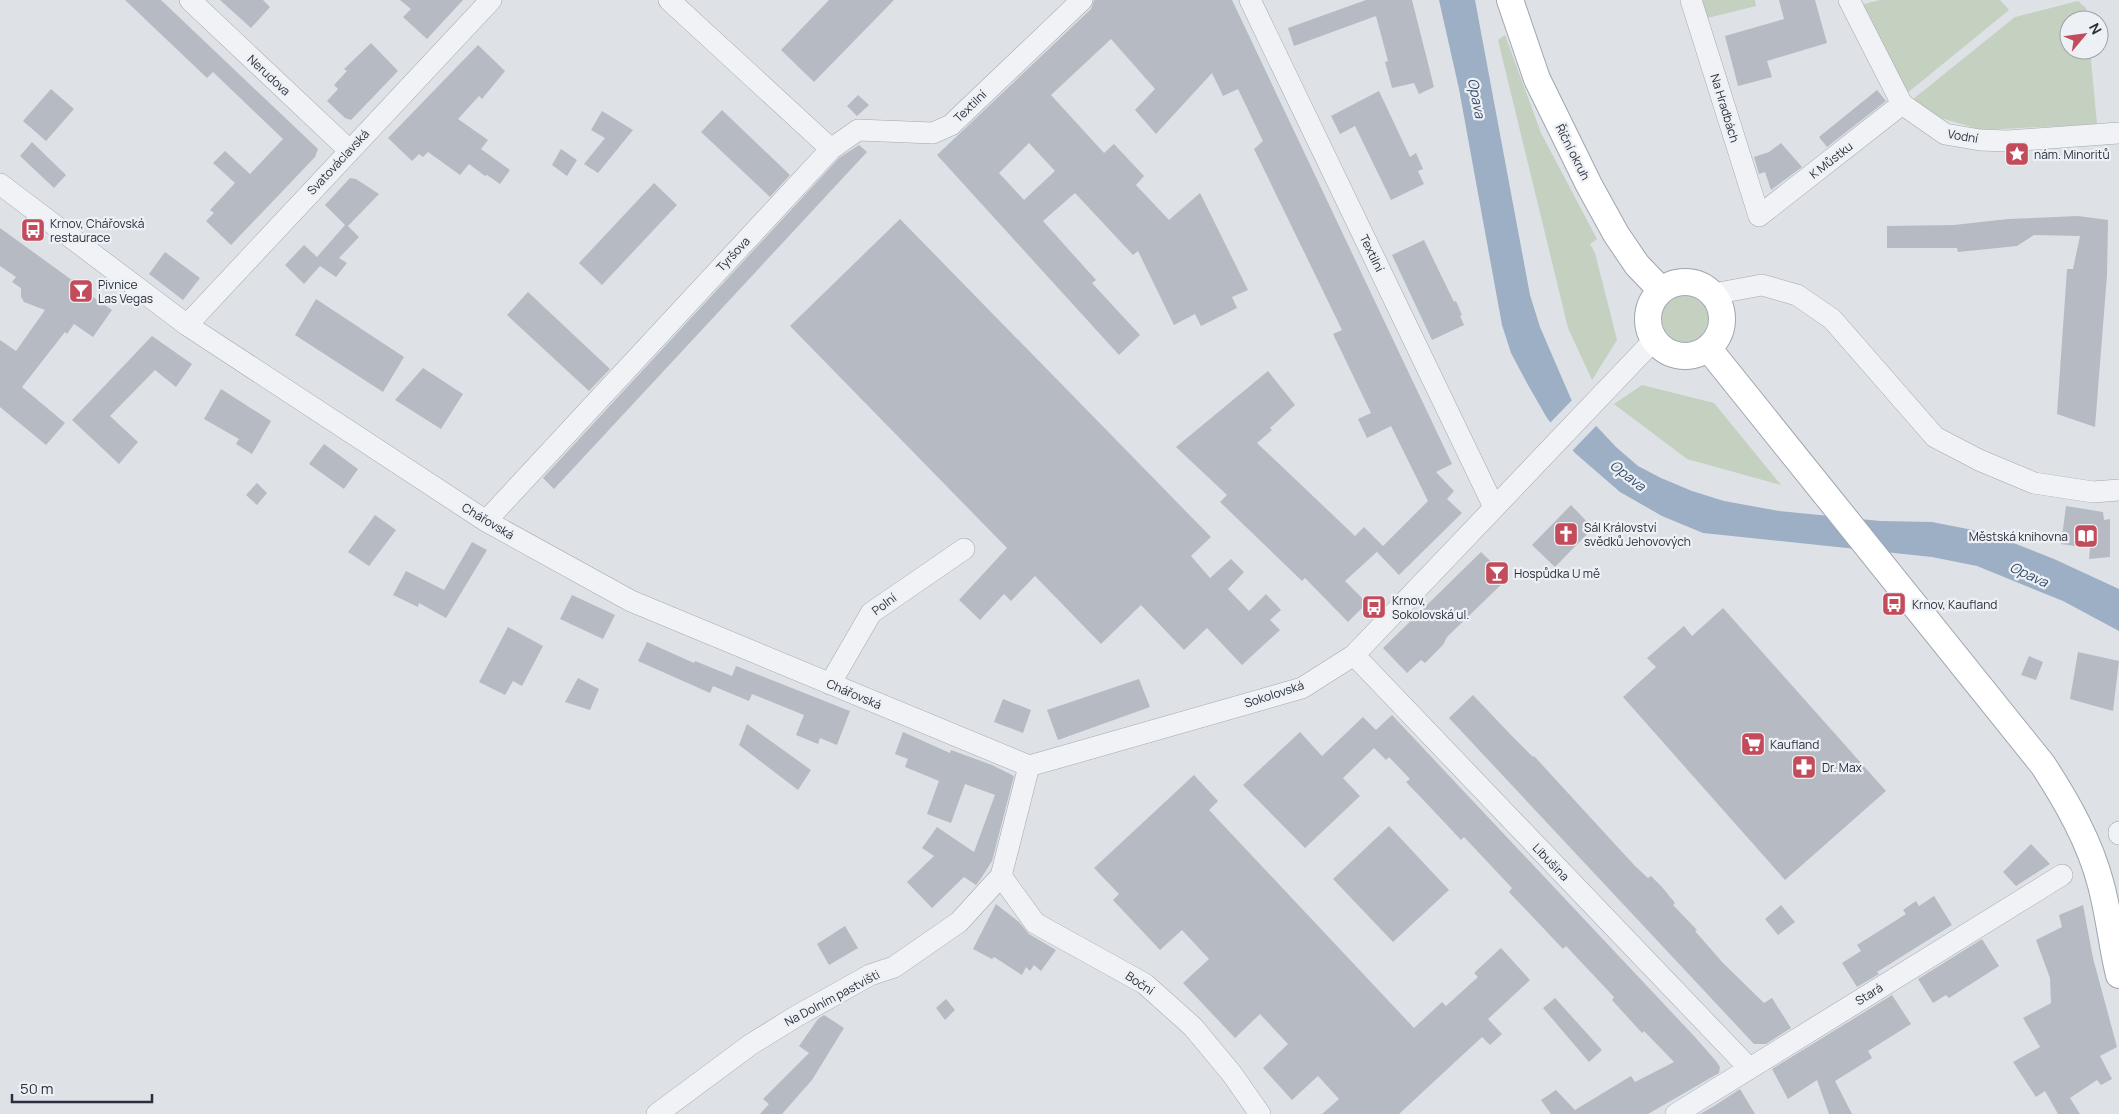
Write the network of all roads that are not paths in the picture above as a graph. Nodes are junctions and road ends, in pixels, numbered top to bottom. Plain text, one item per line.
1 (190, 0) edge
2 (491, 0) edge
3 (669, 0) edge
4 (1082, 0) edge
5 (1250, 0) edge
6 (1510, 0) edge
7 (1692, 0) edge
8 (1849, 0) edge
9 (1902, 104) junction
10 (2119, 133) edge
11 (831, 149) junction
12 (349, 150) junction
13 (0, 184) edge
14 (1759, 216) joint
15 (1661, 290) junction
16 (1713, 294) junction
17 (187, 326) junction
18 (1655, 339) junction
19 (1708, 348) junction
20 (2119, 490) edge
21 (1494, 507) junction
22 (486, 521) junction
23 (964, 549) dead end
24 (1354, 655) junction
25 (830, 684) junction
26 (1028, 766) junction
27 (2062, 875) dead end
28 (1001, 876) junction
29 (2119, 975) edge
30 (1749, 1068) junction
31 (658, 1114) edge
32 (1260, 1114) edge
33 (1676, 1114) edge

1 - 12 street, Nerudova
2 - 12 street, Svatováclavská
3 - 11 street
4 - 11 street, Textilní
5 - 21 street, Textilní
6 - 15 main road, Říční okruh
7 - 14 street, Na Hradbách
8 - 9 street, Vodní
9 - 10 street, Vodní
9 - 14 street, K Můstku
11 - 22 street, Tyršova
12 - 17 street, Svatováclavská
13 - 17 street, Chářovská
15 - 16 main road
15 - 18 main road
16 - 19 main road
16 - 20 street
17 - 22 street, Chářovská
18 - 19 main road
18 - 21 street, Sokolovská
19 - 29 main road
21 - 24 street, Sokolovská
22 - 25 street, Chářovská
23 - 25 street, Polní
24 - 26 street, Sokolovská
24 - 30 street, Libušina
25 - 26 street, Chářovská
26 - 28 street
27 - 30 street, Stará
28 - 31 street, Na Dolním pastvišti
28 - 32 street, Boční
30 - 33 street, Stará

